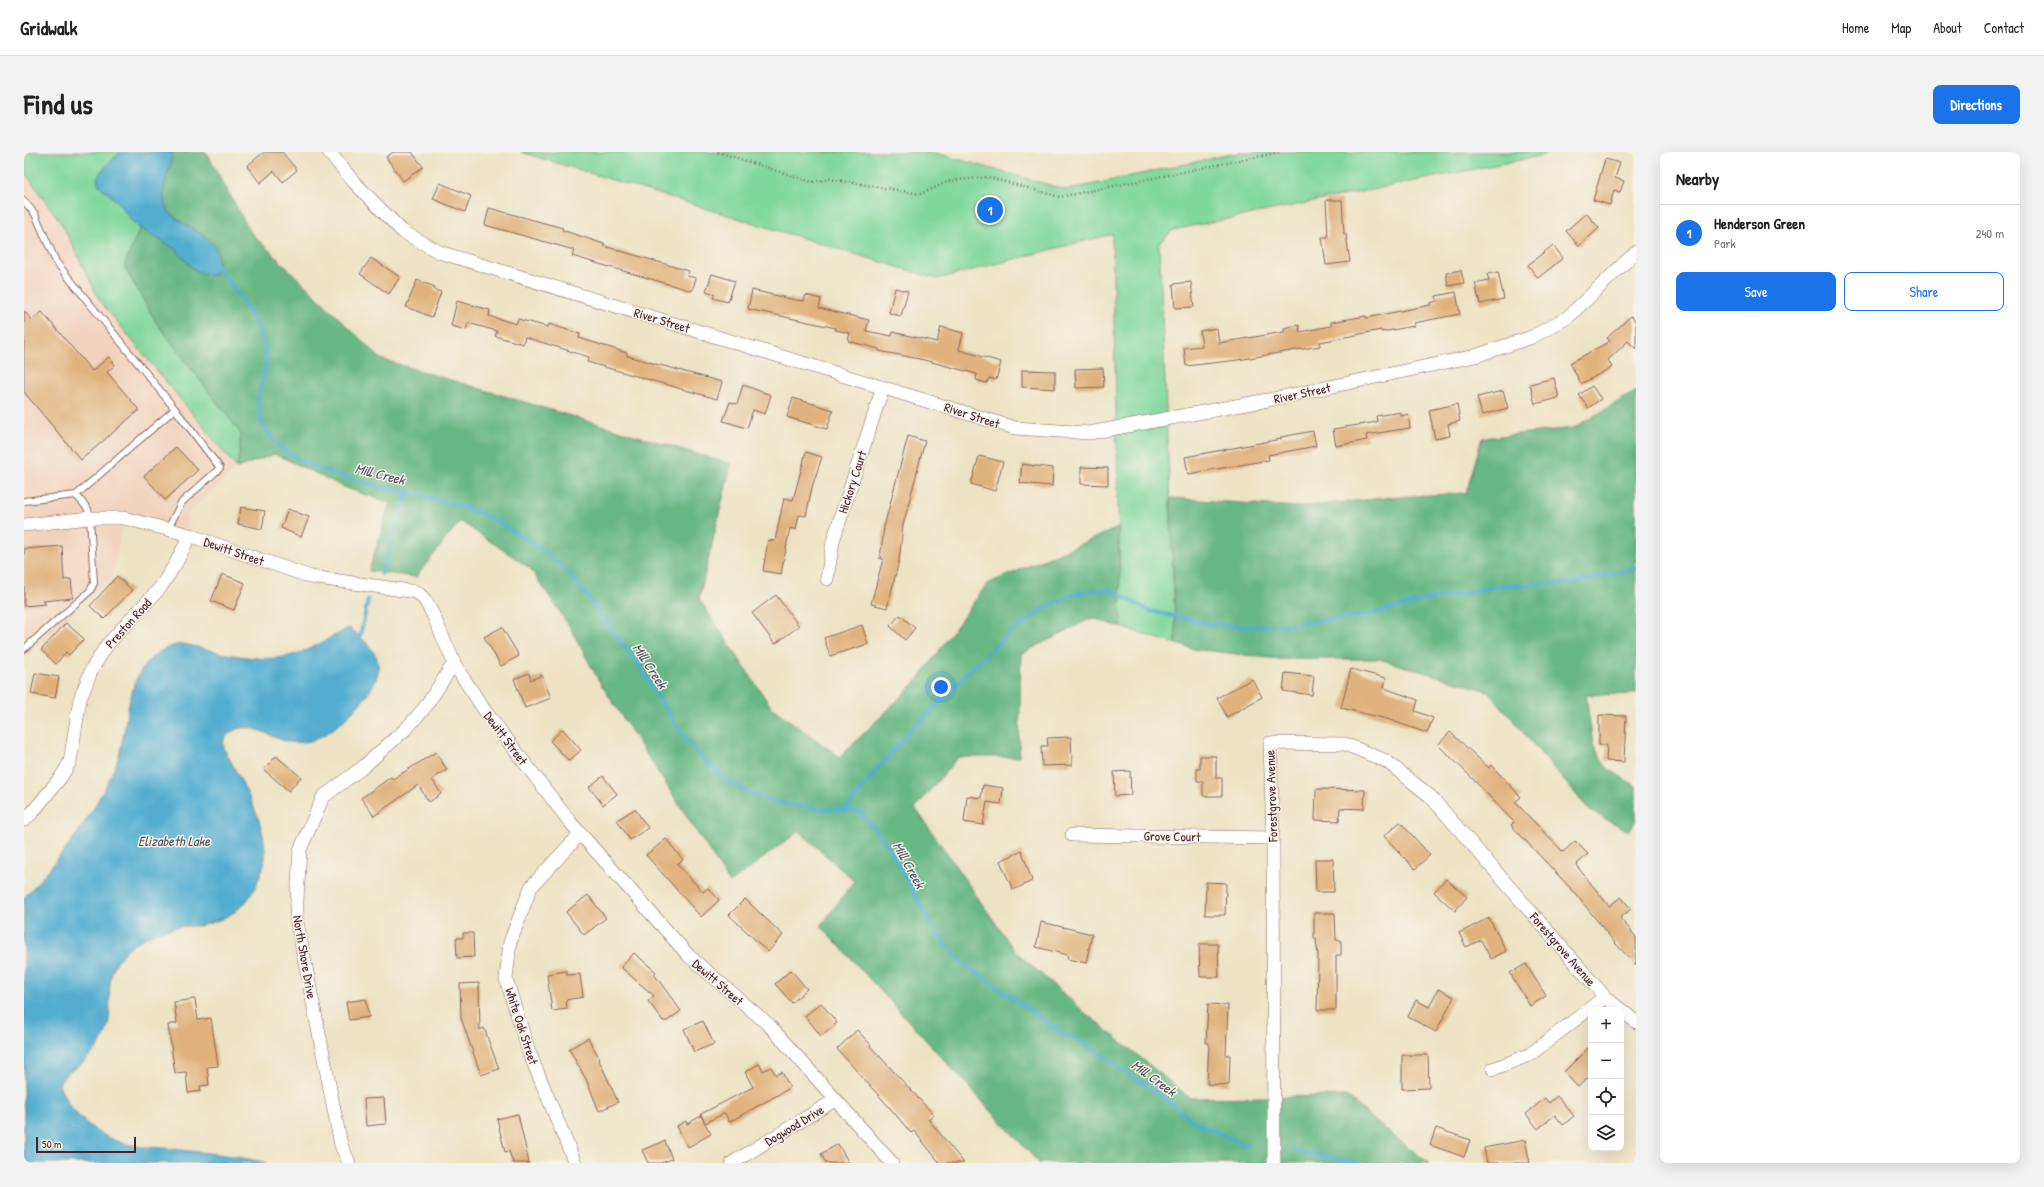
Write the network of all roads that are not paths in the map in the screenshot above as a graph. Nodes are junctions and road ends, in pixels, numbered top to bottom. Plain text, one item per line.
1 (329, 152) edge
2 (24, 201) edge
3 (1636, 252) edge
4 (883, 387) junction
5 (175, 410) junction
6 (76, 495) junction
7 (24, 501) edge
8 (90, 518) junction
9 (24, 525) edge
10 (168, 530) junction
11 (190, 535) junction
12 (827, 579) dead end
13 (24, 650) edge
14 (454, 663) junction
15 (24, 820) edge
16 (580, 834) junction
17 (1072, 835) dead end
18 (1273, 838) junction
19 (1605, 997) junction
20 (1636, 1022) edge
21 (1493, 1069) dead end
22 (835, 1100) junction
23 (349, 1163) edge
24 (575, 1163) edge
25 (732, 1163) edge
26 (892, 1163) edge
27 (1274, 1163) edge

1 - 4 street, River Street
2 - 5 lane
3 - 4 street, River Street
4 - 12 street, Hickory Court
5 - 6 lane
5 - 10 lane
6 - 7 lane
6 - 8 lane
8 - 9 street, Dewitt Street
8 - 10 street, Dewitt Street
8 - 13 lane
10 - 11 street, Dewitt Street
11 - 14 street, Dewitt Street
11 - 15 street, Preston Road
14 - 16 street, Dewitt Street
14 - 23 street, North Shore Drive
16 - 22 street, Dewitt Street
16 - 24 street, White Oak Street
17 - 18 street, Grove Court
18 - 19 street, Forestgrove Avenue
18 - 27 street, Forestgrove Avenue
19 - 20 street, Forestgrove Avenue
19 - 21 street
22 - 25 street, Dogwood Drive
22 - 26 street, Dewitt Street

